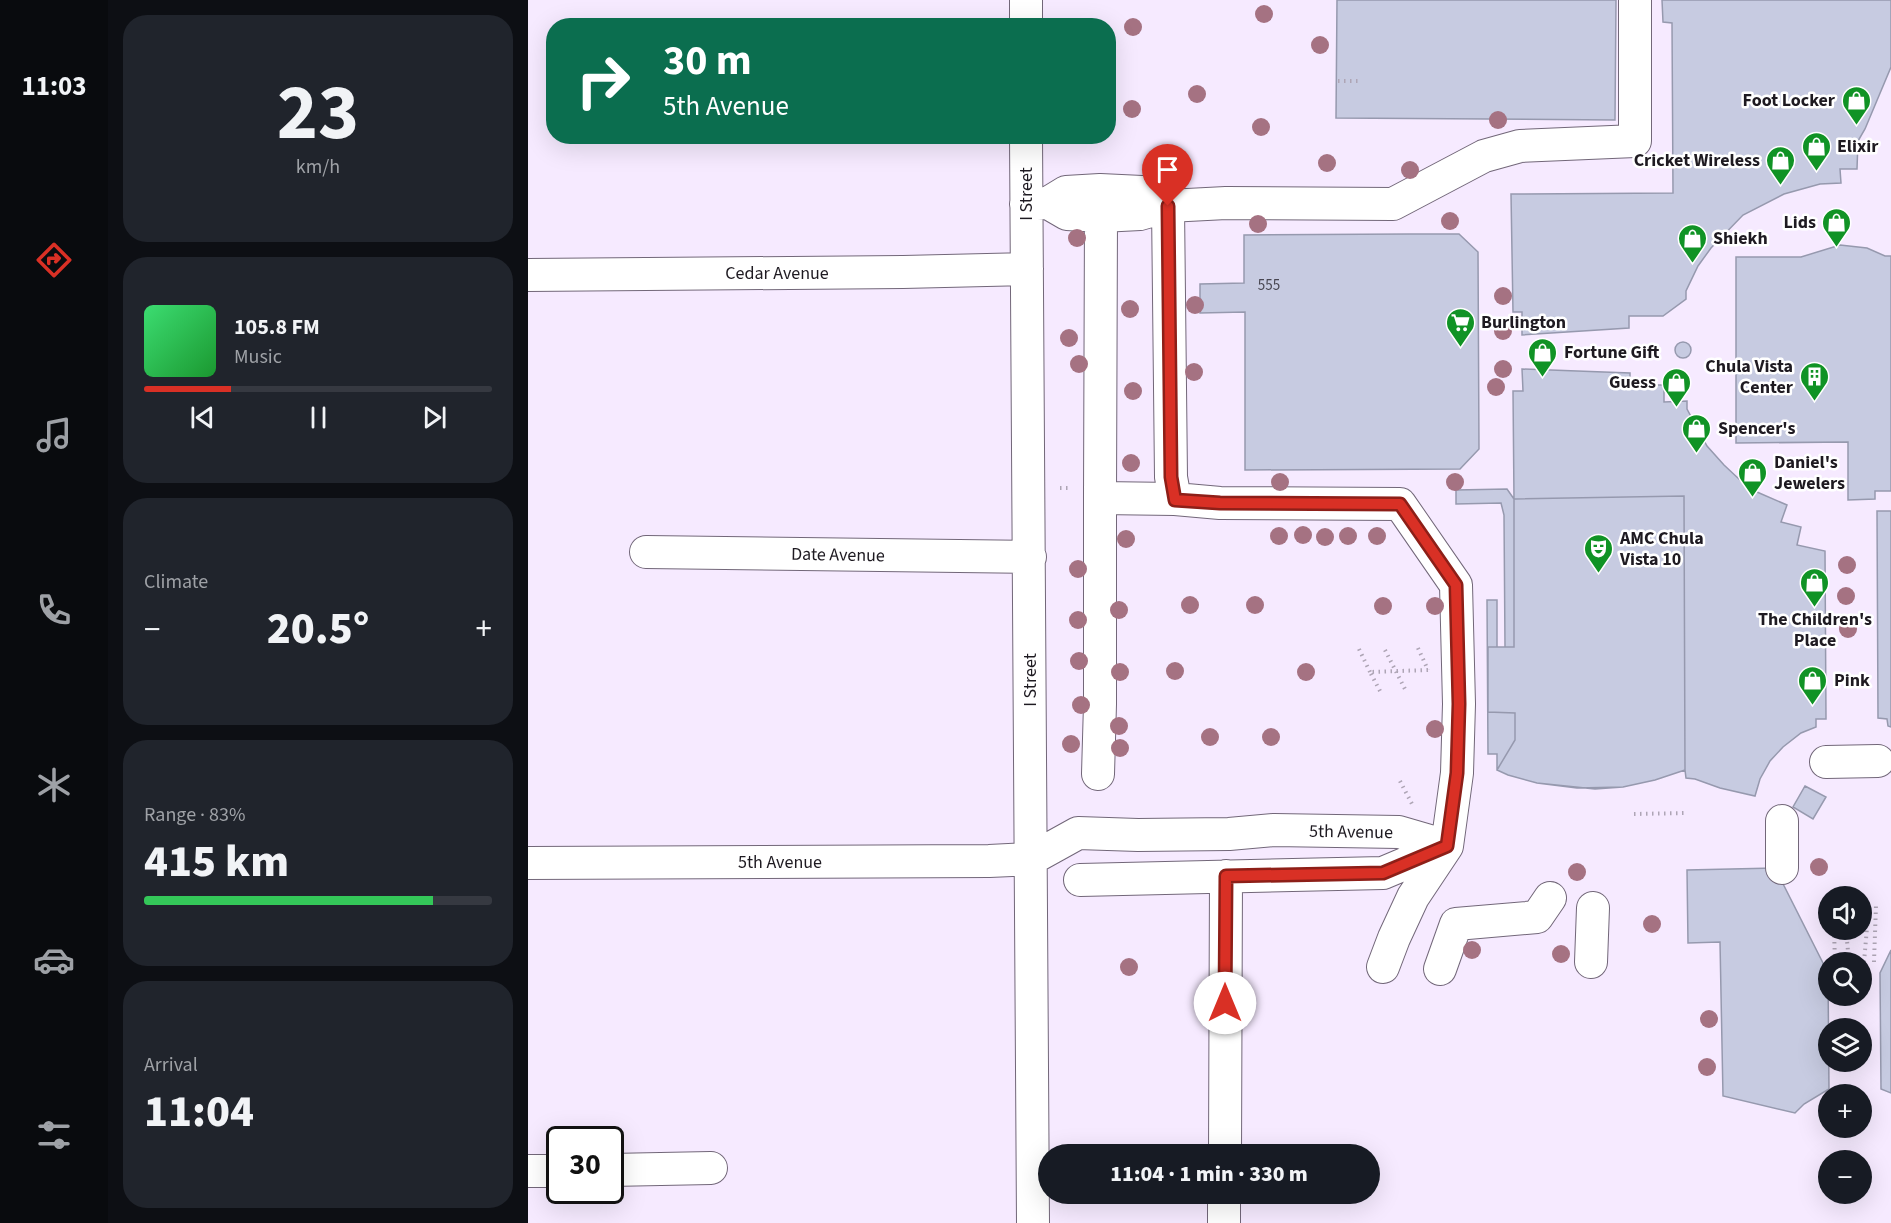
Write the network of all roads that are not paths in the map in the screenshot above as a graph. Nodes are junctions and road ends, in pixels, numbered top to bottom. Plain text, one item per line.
1 (1026, 0) edge
2 (1635, 0) edge
3 (1026, 18) edge
4 (1027, 144) edge
5 (1037, 204) junction
6 (1168, 206) junction
7 (1101, 216) junction
8 (1027, 269) junction
9 (528, 274) edge
10 (1100, 498) junction
11 (1175, 500) junction
12 (646, 552) dead end
13 (1030, 557) junction
14 (1878, 761) dead end
15 (1827, 762) dead end
16 (1098, 774) dead end
17 (1782, 821) dead end
18 (1447, 846) junction
19 (1031, 859) junction
20 (528, 863) edge
21 (1782, 868) dead end
22 (1226, 876) junction
23 (1550, 898) dead end
24 (1593, 908) dead end
25 (1591, 962) dead end
26 (1383, 967) dead end
27 (1440, 969) dead end
28 (1225, 1144) edge
29 (711, 1168) dead end
30 (624, 1170) edge
31 (528, 1171) edge
32 (546, 1171) edge
33 (1224, 1204) edge
34 (1033, 1223) edge
35 (1224, 1223) edge

1 - 3 street
2 - 6 street
4 - 5 street, I Street
5 - 6 street
5 - 7 street
5 - 8 street, I Street
6 - 7 street
6 - 11 street
7 - 10 street
8 - 9 street, Cedar Avenue
8 - 13 street, I Street
10 - 11 street
10 - 16 street
11 - 18 street
12 - 13 street, Date Avenue
13 - 19 street, I Street
14 - 15 street
17 - 21 street
18 - 19 street, 5th Avenue
18 - 22 street, 5th Avenue
18 - 26 street
19 - 20 street, 5th Avenue
19 - 22 street, 5th Avenue
19 - 34 street, I Street
22 - 28 street
23 - 27 street
24 - 25 street
29 - 30 street
31 - 32 street
33 - 35 street

